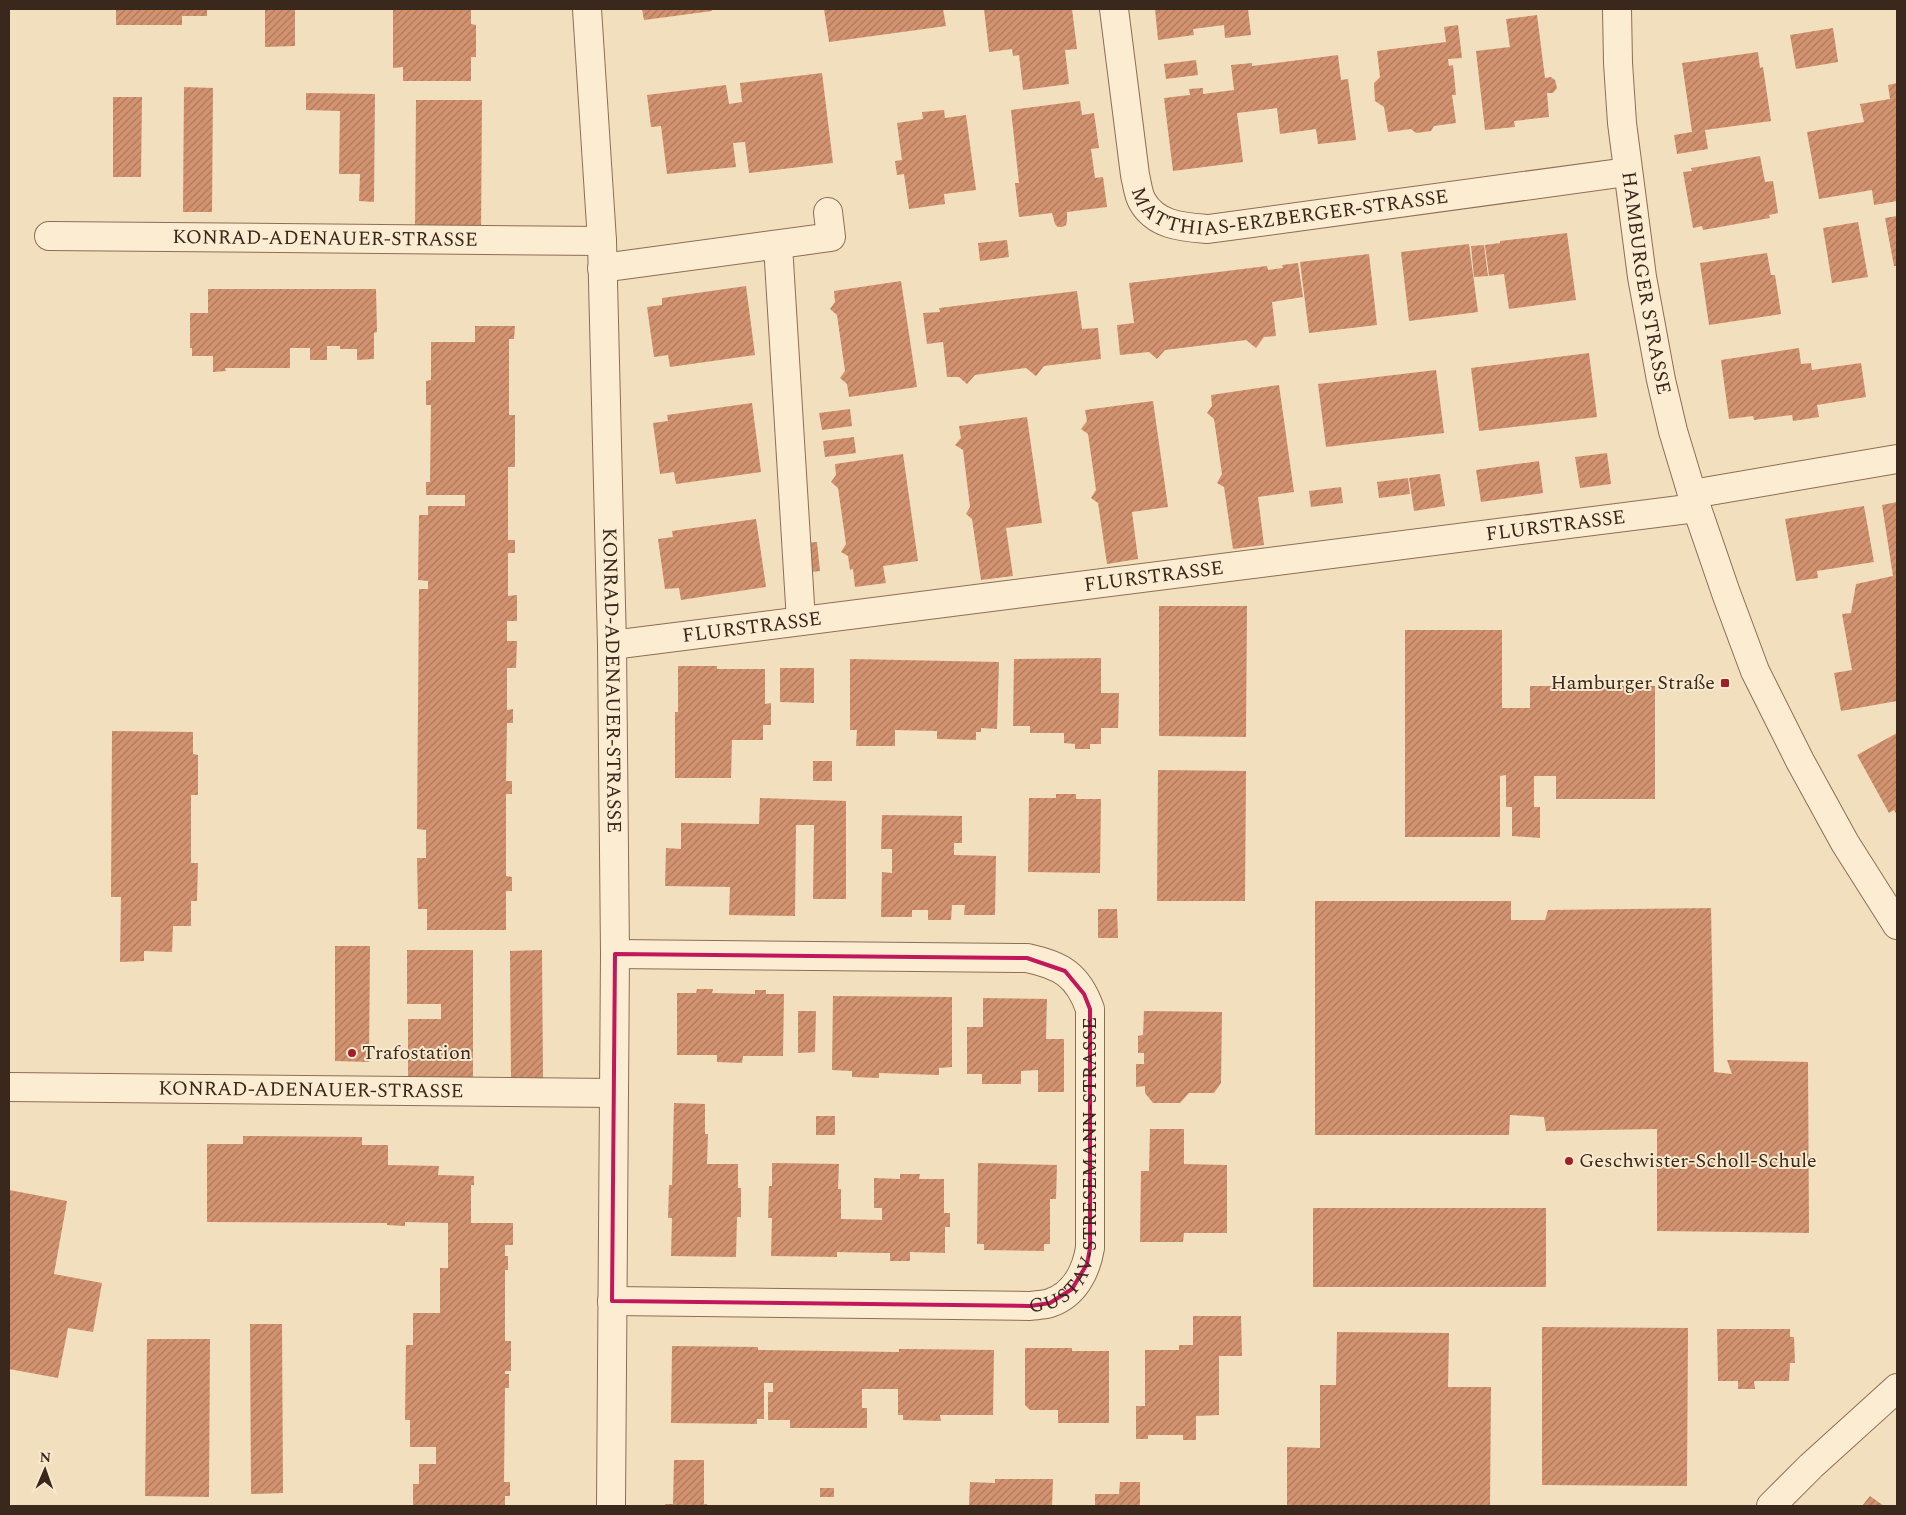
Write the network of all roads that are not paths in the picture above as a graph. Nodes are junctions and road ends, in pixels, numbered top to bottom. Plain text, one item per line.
1 (588, 9) edge
2 (1114, 9) edge
3 (1617, 9) edge
4 (1627, 172) junction
5 (828, 212) dead end
6 (49, 236) dead end
7 (602, 241) junction
8 (778, 244) junction
9 (602, 268) junction
10 (1897, 459) edge
11 (1694, 501) junction
12 (801, 621) junction
13 (612, 645) junction
14 (1897, 925) edge
15 (615, 954) junction
16 (9, 1087) edge
17 (614, 1093) junction
18 (612, 1301) junction
19 (1897, 1388) edge
20 (611, 1506) edge
21 (1770, 1506) edge

1 - 7 street, KONRAD-ADENAUER-STRASSE
2 - 4 street, MATTHIAS-ERZBERGER-STRASSE
3 - 4 street, HAMBURGER STRASSE
4 - 11 street, HAMBURGER STRASSE
5 - 8 street
6 - 7 street, KONRAD-ADENAUER-STRASSE
7 - 9 street, KONRAD-ADENAUER-STRASSE
8 - 9 street
8 - 12 street
9 - 13 street, KONRAD-ADENAUER-STRASSE
10 - 11 street, FLURSTRASSE
11 - 12 street, FLURSTRASSE
11 - 14 street, HAMBURGER STRASSE
12 - 13 street, FLURSTRASSE
13 - 15 street, KONRAD-ADENAUER-STRASSE
15 - 17 street, KONRAD-ADENAUER-STRASSE
15 - 18 street, GUSTAV-STRESEMANN-STRASSE
16 - 17 street, KONRAD-ADENAUER-STRASSE
17 - 18 street, KONRAD-ADENAUER-STRASSE
18 - 20 street, KONRAD-ADENAUER-STRASSE
19 - 21 street

